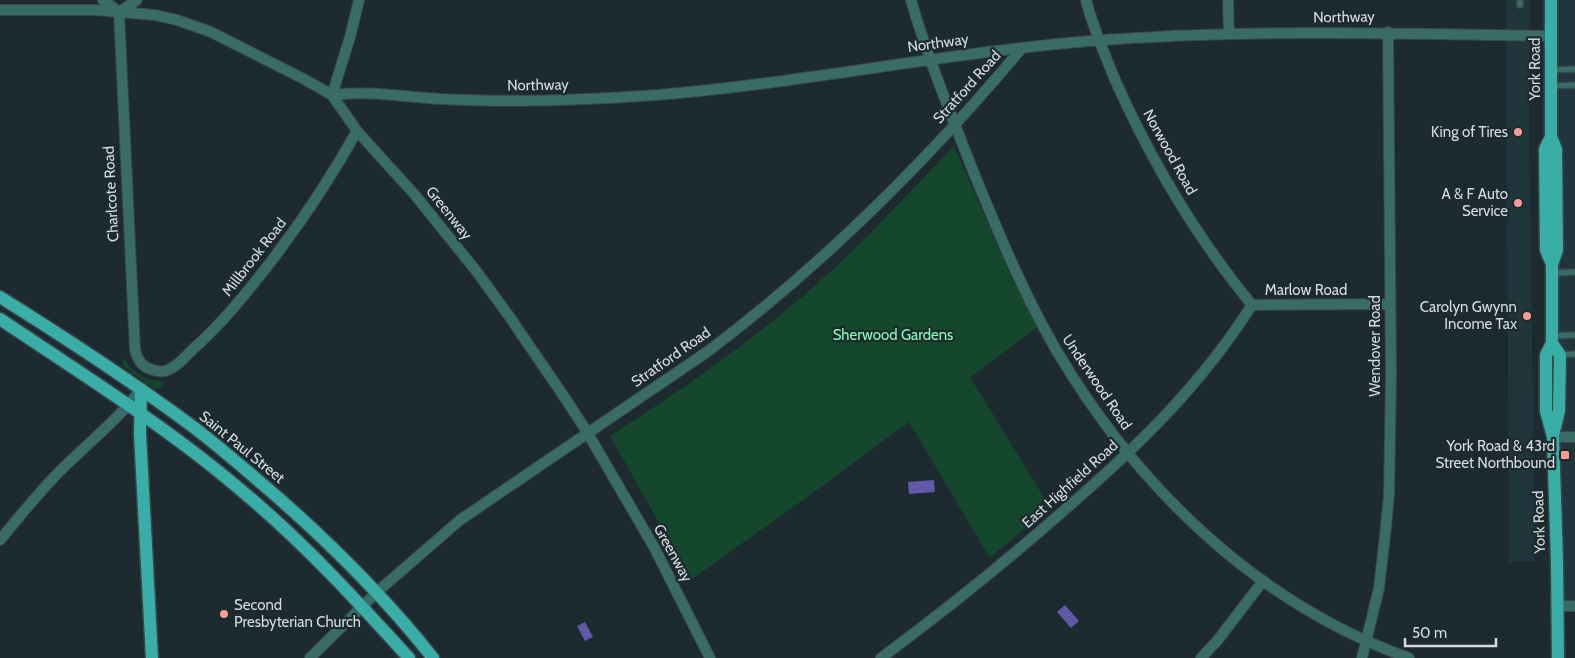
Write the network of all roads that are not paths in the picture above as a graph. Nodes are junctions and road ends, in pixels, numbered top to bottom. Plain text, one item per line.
1 (103, 0) edge
2 (136, 0) edge
3 (359, 0) edge
4 (911, 0) edge
5 (1086, 0) edge
6 (1228, 0) edge
7 (1551, 0) edge
8 (0, 10) edge
9 (119, 12) junction
10 (1388, 32) junction
11 (1229, 34) junction
12 (1551, 36) junction
13 (1099, 41) junction
14 (1022, 48) junction
15 (930, 59) junction
16 (1575, 69) edge
17 (1551, 70) junction
18 (1575, 85) edge
19 (1551, 86) junction
20 (332, 95) junction
21 (955, 125) junction
22 (357, 132) junction
23 (1552, 268) junction
24 (1575, 272) edge
25 (0, 296) edge
26 (1390, 304) junction
27 (1252, 305) junction
28 (0, 319) edge
29 (1575, 335) edge
30 (1550, 345) junction
31 (1575, 354) edge
32 (1560, 355) junction
33 (149, 369) joint
34 (141, 389) junction
35 (130, 405) junction
36 (141, 413) junction
37 (587, 432) junction
38 (1575, 436) edge
39 (1553, 437) junction
40 (1128, 453) junction
41 (0, 540) edge
42 (1263, 581) junction
43 (377, 592) junction
44 (362, 606) junction
45 (1557, 606) junction
46 (1575, 606) edge
47 (1367, 642) junction
48 (152, 658) edge
49 (310, 658) edge
50 (409, 658) edge
51 (433, 658) edge
52 (710, 658) edge
53 (881, 658) edge
54 (1201, 658) edge
55 (1362, 658) edge
56 (1409, 658) edge
57 (1558, 658) edge

1 - 9 street
2 - 9 street
3 - 20 street
4 - 15 street, Underwood Road
5 - 13 street, Norwood Road
6 - 11 street
7 - 12 main road, York Road
8 - 9 street, Greenway
9 - 20 street, Greenway
9 - 33 street, Charlcote Road
10 - 11 street, Northway
10 - 12 street, Northway
10 - 26 street, Wendover Road
11 - 13 street, Northway
12 - 17 main road, York Road
13 - 14 street, Northway
13 - 27 street, Norwood Road
14 - 15 street, Northway
14 - 21 street, Stratford Road
15 - 20 street, Northway
15 - 21 street, Underwood Road
16 - 17 lane
17 - 19 main road, York Road
18 - 19 lane
19 - 23 main road, York Road
20 - 22 street, Greenway
21 - 37 street, Stratford Road
21 - 40 street, Underwood Road
22 - 33 street, Millbrook Road
22 - 37 street, Greenway
23 - 24 lane
23 - 30 main road, York Road
25 - 34 main road, Saint Paul Street
26 - 27 street, Marlow Road
26 - 47 street, Wendover Road
27 - 40 street, East Highfield Road
28 - 35 main road
29 - 30 lane
30 - 32 main road
30 - 39 main road, York Road
31 - 32 lane
32 - 39 main road, York Road
34 - 35 street
34 - 36 main road
34 - 43 main road, Saint Paul Street
35 - 36 main road
35 - 41 street
36 - 44 main road
36 - 48 main road
37 - 43 street, Stratford Road
37 - 52 street, Greenway
38 - 39 street
39 - 45 main road, York Road
40 - 42 street, Underwood Road
40 - 53 street, East Highfield Road
42 - 47 street, Underwood Road
42 - 54 street
43 - 44 street, Stratford Road
43 - 51 main road, Saint Paul Street
44 - 49 street, Stratford Road
44 - 50 main road
45 - 46 street
45 - 57 main road, York Road
47 - 55 street, Wendover Road
47 - 56 street, Underwood Road

